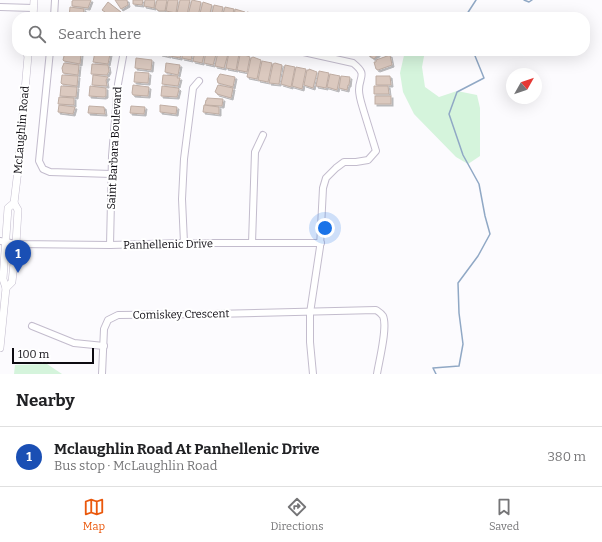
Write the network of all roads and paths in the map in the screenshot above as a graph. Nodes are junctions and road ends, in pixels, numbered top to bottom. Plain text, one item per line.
1 (55, 0) edge
2 (33, 4) edge
3 (0, 7) edge
4 (54, 12) edge
5 (29, 56) edge
6 (50, 56) edge
7 (123, 56) edge
8 (322, 56) edge
9 (199, 81) dead end
10 (263, 136) dead end
11 (111, 174) junction
12 (14, 203) junction
13 (3, 242) edge
14 (184, 243) junction
15 (252, 243) junction
16 (321, 243) junction
17 (16, 244) junction
18 (110, 245) junction
19 (6, 288) junction
20 (310, 312) junction
21 (32, 326) dead end
22 (104, 346) junction
23 (0, 348) edge
24 (102, 374) edge
25 (313, 374) edge
26 (377, 374) edge

1 - 4 street
2 - 3 street
5 - 12 street, McLaughlin Road
6 - 11 street
7 - 11 street, Saint Barbara Boulevard
8 - 16 street
9 - 14 street
10 - 15 street
11 - 18 street, Saint Barbara Boulevard
12 - 13 street, McLaughlin Road
12 - 17 street, McLaughlin Road
13 - 17 street, Panhellenic Drive
13 - 19 street, McLaughlin Road
14 - 15 street, Panhellenic Drive
14 - 18 street, Panhellenic Drive
15 - 16 street, Panhellenic Drive
16 - 20 street
17 - 18 street, Panhellenic Drive
17 - 19 street, McLaughlin Road
19 - 23 street, McLaughlin Road
20 - 22 street, Comiskey Crescent
20 - 25 street
20 - 26 street
21 - 22 street
22 - 24 street, Comiskey Crescent

